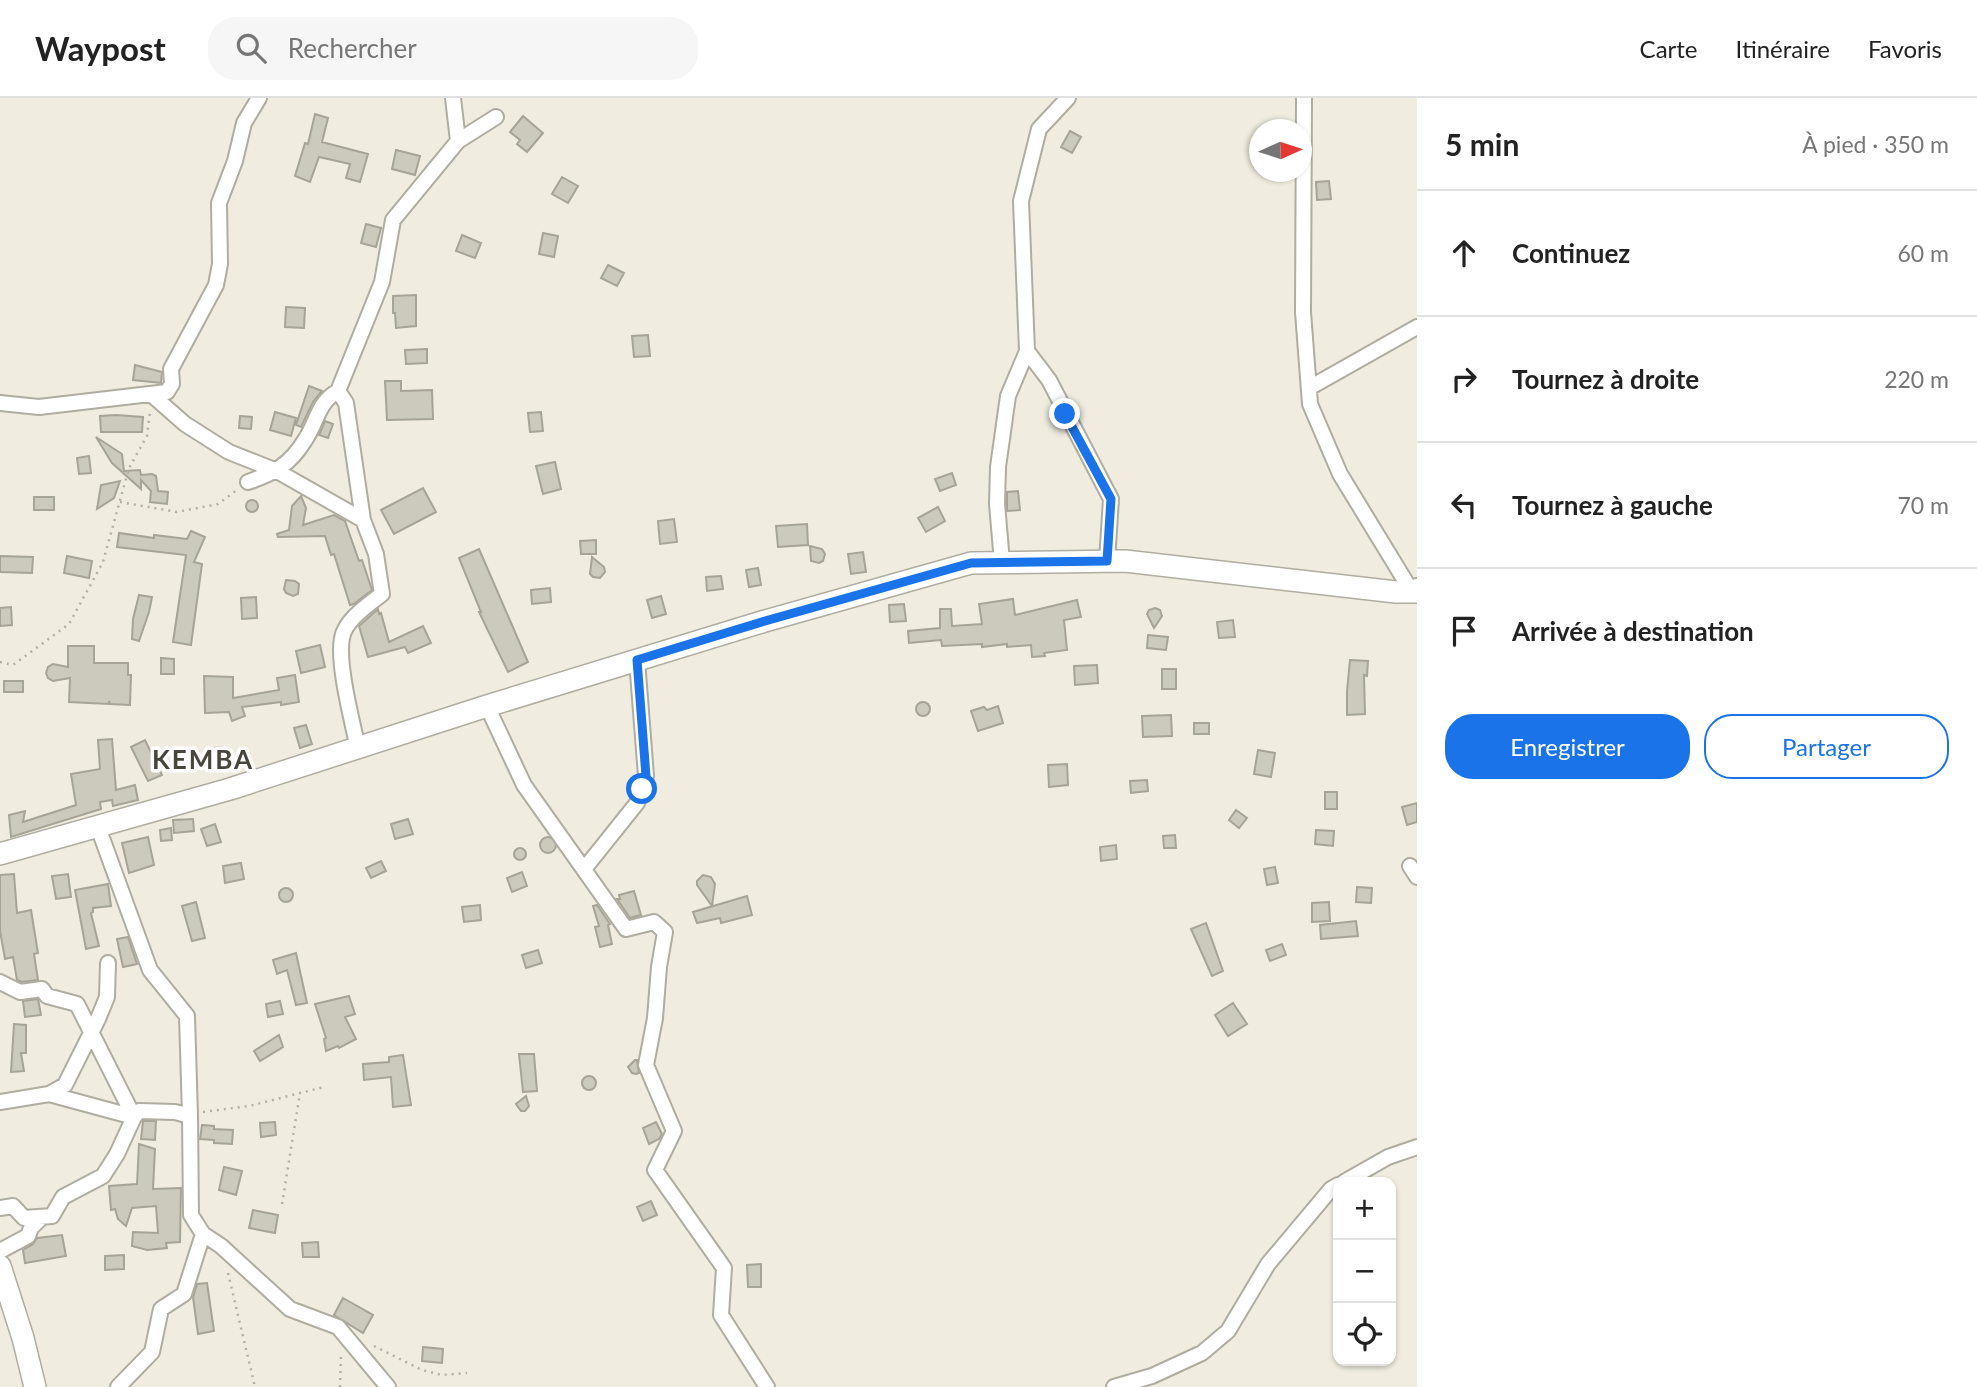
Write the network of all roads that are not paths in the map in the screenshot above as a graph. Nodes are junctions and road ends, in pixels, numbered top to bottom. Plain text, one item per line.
1 (259, 98) edge
2 (453, 98) edge
3 (1069, 98) edge
4 (1304, 98) edge
5 (496, 117) dead end
6 (458, 141) junction
7 (1417, 327) edge
8 (1027, 351) junction
9 (1309, 388) junction
10 (338, 391) junction
11 (152, 395) junction
12 (0, 403) edge
13 (277, 471) junction
14 (248, 482) road end
15 (363, 520) junction
16 (1107, 561) junction
17 (1002, 562) junction
18 (1415, 590) edge
19 (637, 660) junction
20 (487, 706) junction
21 (358, 748) junction
22 (98, 827) junction
23 (0, 855) edge
24 (585, 869) junction
25 (108, 963) dead end
26 (0, 982) edge
27 (92, 1031) junction
28 (49, 1094) junction
29 (0, 1102) edge
30 (190, 1114) junction
31 (134, 1117) junction
32 (1417, 1147) edge
33 (1353, 1177) edge
34 (1333, 1188) edge
35 (0, 1208) edge
36 (41, 1218) junction
37 (203, 1234) junction
38 (0, 1251) edge
39 (0, 1266) edge
40 (35, 1387) edge
41 (118, 1387) edge
42 (388, 1387) edge
43 (767, 1387) edge
44 (1114, 1387) edge

1 - 11 street
2 - 6 street
3 - 8 street
4 - 9 street
5 - 6 street
6 - 10 street
7 - 9 street
8 - 16 street
8 - 17 street
9 - 18 street
10 - 13 street
10 - 15 street
11 - 12 street
11 - 13 street
13 - 14 street
13 - 15 street
15 - 21 street
16 - 17 main road
16 - 18 main road
17 - 19 main road
19 - 20 main road
19 - 24 street
20 - 21 main road
20 - 24 street
21 - 22 main road
22 - 23 main road
22 - 30 street
24 - 43 street
25 - 27 street
26 - 27 street
27 - 28 street
27 - 31 street
28 - 29 street
28 - 31 street
30 - 31 street
30 - 37 street
31 - 36 street
32 - 33 street
34 - 44 street
35 - 36 street
36 - 38 street
37 - 41 street
37 - 42 street
39 - 40 main road

